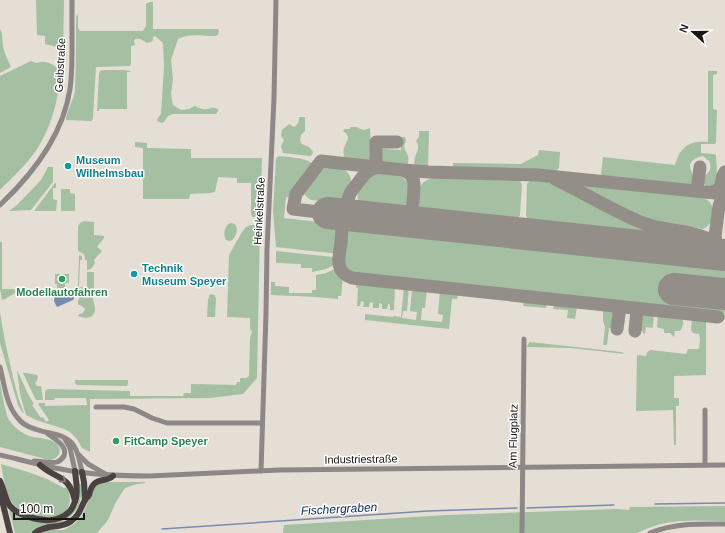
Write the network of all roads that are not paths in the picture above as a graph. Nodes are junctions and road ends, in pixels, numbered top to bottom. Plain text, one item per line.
1 (72, 0) edge
2 (276, 0) edge
3 (0, 205) edge
4 (524, 339) dead end
5 (0, 368) edge
6 (96, 407) dead end
7 (705, 410) dead end
8 (262, 423) junction
9 (46, 432) junction
10 (63, 437) junction
11 (78, 454) junction
12 (0, 455) edge
13 (30, 462) junction
14 (40, 465) junction
15 (705, 465) junction
16 (725, 465) edge
17 (522, 467) junction
18 (75, 471) junction
19 (261, 471) junction
20 (82, 472) junction
21 (111, 475) junction
22 (0, 481) edge
23 (0, 492) edge
24 (85, 500) junction
25 (75, 502) junction
26 (725, 524) edge
27 (10, 533) edge
28 (35, 533) edge
29 (522, 533) edge
30 (650, 533) edge

1 - 3 street, Geibstraße
2 - 8 street, Heinkelstraße
4 - 17 street, Am Flugplatz
5 - 9 street
6 - 8 street
7 - 15 street
8 - 19 street, Heinkelstraße
9 - 10 street
9 - 13 street
10 - 11 street
10 - 18 street
11 - 20 street
11 - 21 street
12 - 13 street, Industriestraße
13 - 14 street, Industriestraße
14 - 18 street, Industriestraße
14 -> 25 main road
15 - 16 street, Industriestraße
15 - 17 street, Industriestraße
17 - 19 street, Industriestraße
17 - 29 street, Am Flugplatz
18 - 20 street, Industriestraße
18 - 25 main road
19 - 21 street, Industriestraße
20 - 21 street, Industriestraße
20 - 24 main road
21 - 24 main road
22 - 25 main road
23 - 27 main road
24 - 28 main road
26 - 30 street

